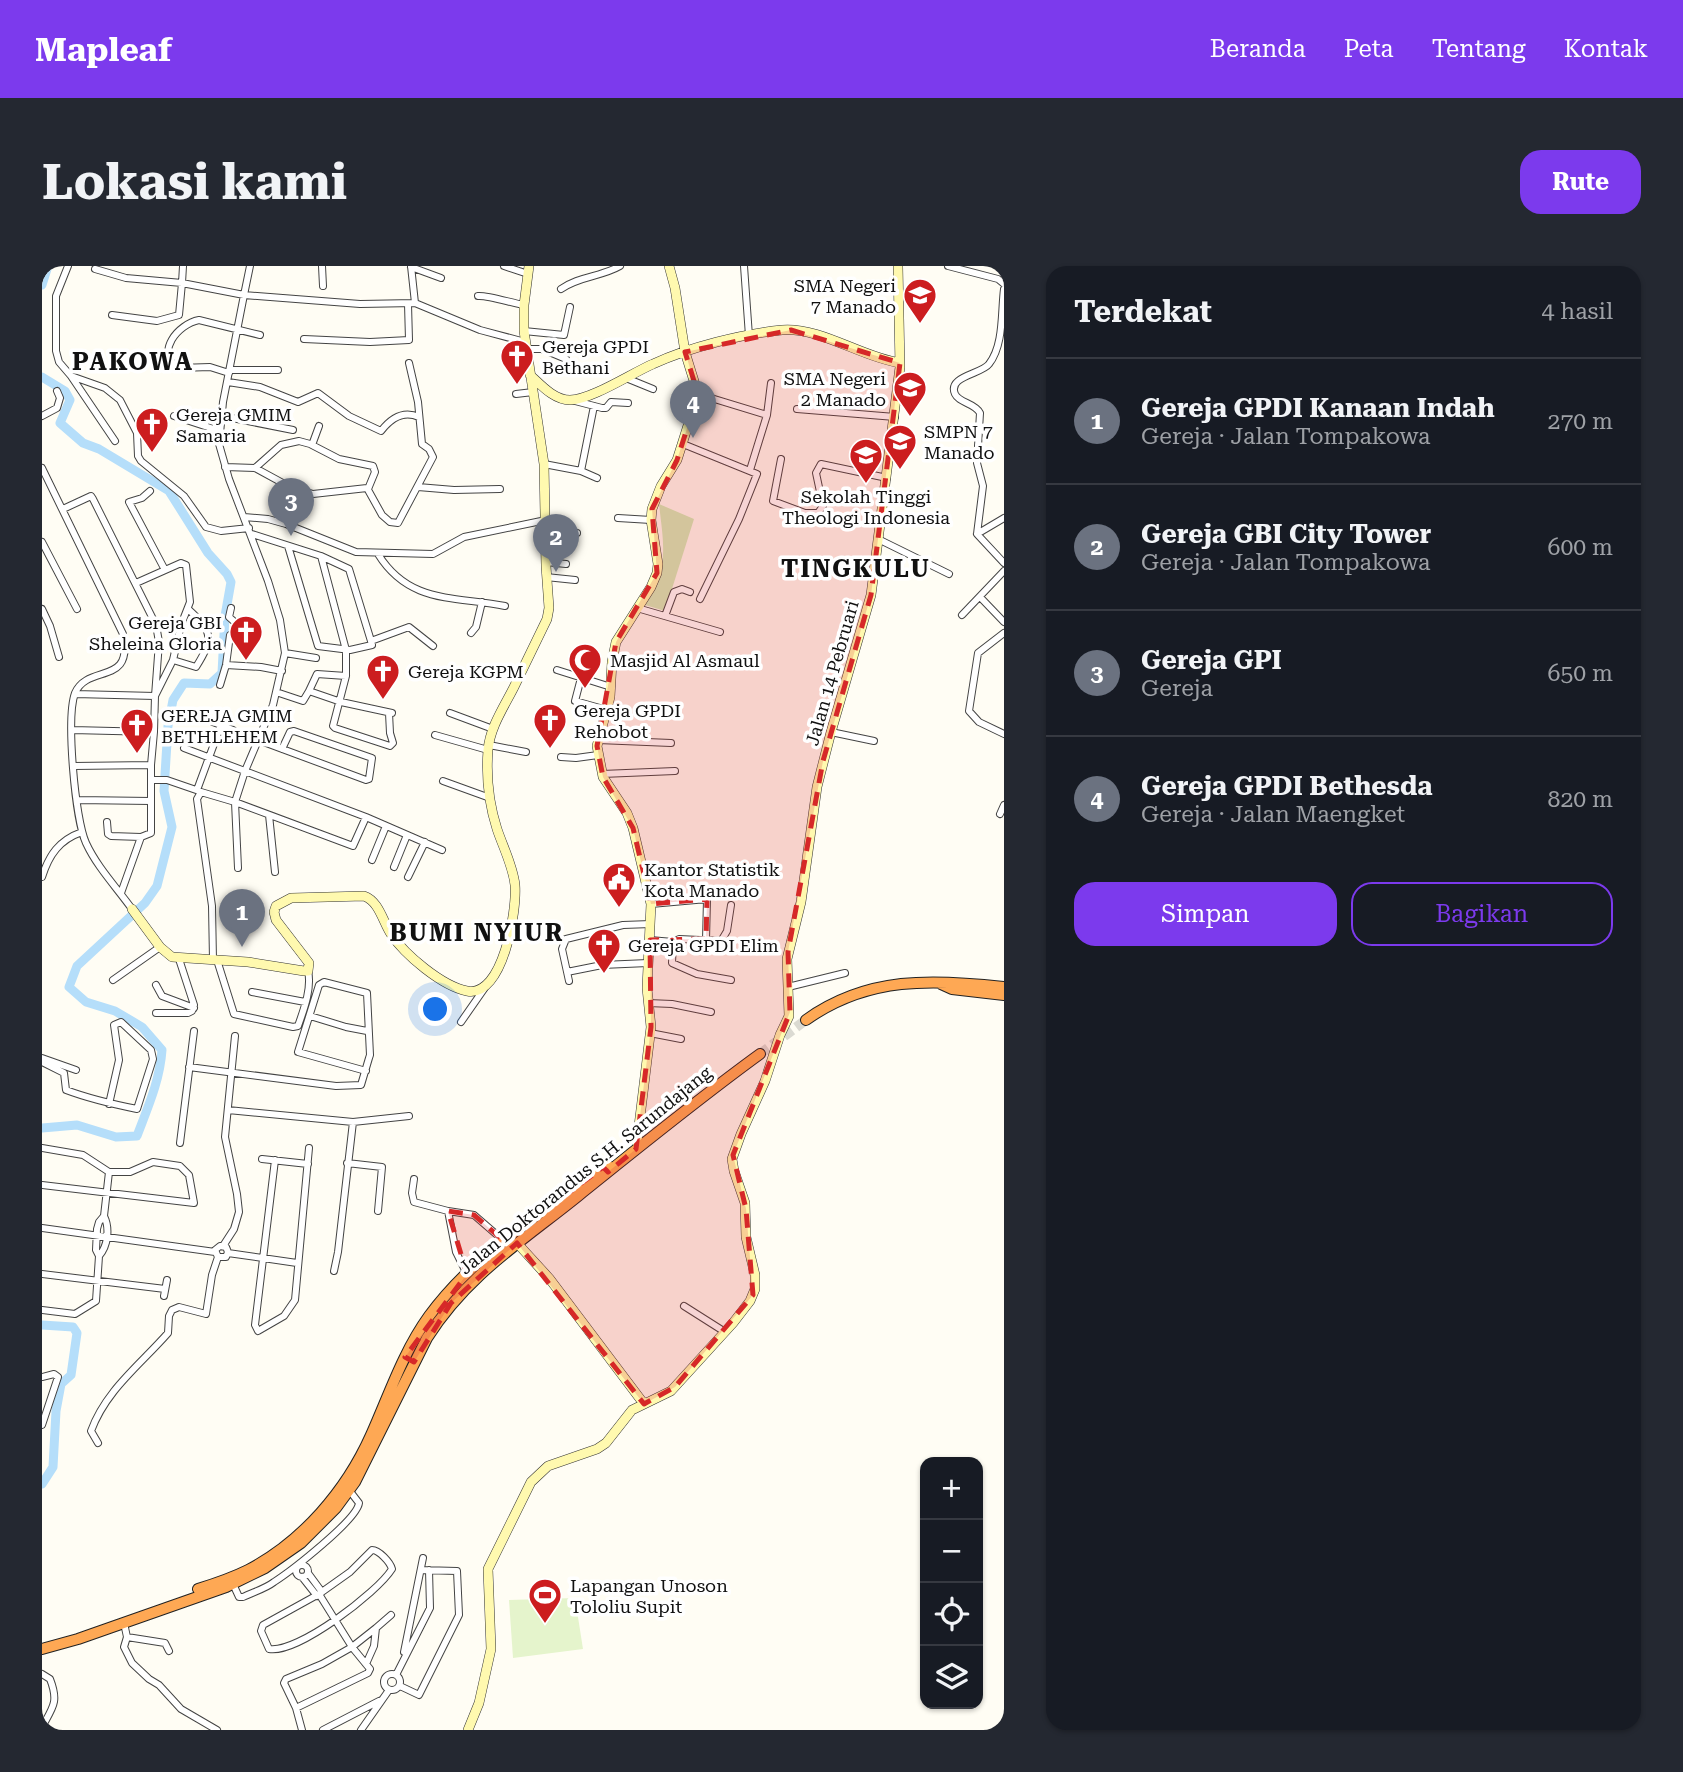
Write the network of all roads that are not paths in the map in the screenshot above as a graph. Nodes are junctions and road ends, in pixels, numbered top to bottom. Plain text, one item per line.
1 (68, 266) edge
2 (183, 266) edge
3 (250, 266) edge
4 (322, 266) edge
5 (504, 266) edge
6 (620, 266) edge
7 (669, 266) edge
8 (744, 266) edge
9 (898, 266) edge
10 (948, 266) edge
11 (411, 267) edge
12 (958, 267) edge
13 (95, 269) dead end
14 (528, 270) edge
15 (441, 278) dead end
16 (182, 284) junction
17 (323, 286) dead end
18 (1004, 286) edge
19 (561, 289) dead end
20 (244, 295) junction
21 (478, 296) dead end
22 (411, 304) junction
23 (524, 305) junction
24 (570, 307) dead end
25 (112, 315) dead end
26 (238, 331) junction
27 (524, 331) junction
28 (260, 335) dead end
29 (749, 336) junction
30 (304, 339) dead end
31 (525, 346) junction
32 (685, 352) junction
33 (566, 359) dead end
34 (409, 363) dead end
35 (900, 363) junction
36 (278, 370) dead end
37 (230, 371) junction
38 (530, 375) junction
39 (71, 376) junction
40 (625, 378) junction
41 (228, 382) junction
42 (772, 383) dead end
43 (653, 389) dead end
44 (57, 391) dead end
45 (533, 392) junction
46 (516, 394) dead end
47 (698, 394) junction
48 (573, 400) junction
49 (628, 403) dead end
50 (594, 406) junction
51 (797, 409) dead end
52 (767, 415) junction
53 (42, 416) edge
54 (174, 416) dead end
55 (222, 416) junction
56 (419, 416) junction
57 (895, 417) junction
58 (319, 426) dead end
59 (293, 430) dead end
60 (220, 431) junction
61 (115, 441) dead end
62 (683, 444) junction
63 (312, 445) junction
64 (781, 460) dead end
65 (544, 464) junction
66 (225, 467) junction
67 (42, 468) edge
68 (255, 468) junction
69 (750, 470) junction
70 (581, 471) junction
71 (597, 478) dead end
72 (887, 478) junction
73 (418, 487) junction
74 (368, 489) junction
75 (499, 489) dead end
76 (149, 491) dead end
77 (63, 509) junction
78 (244, 517) junction
79 (618, 518) dead end
80 (1004, 518) edge
81 (546, 520) junction
82 (651, 520) junction
83 (250, 531) junction
84 (546, 533) junction
85 (577, 533) dead end
86 (977, 534) junction
87 (878, 540) junction
88 (42, 542) edge
89 (288, 546) junction
90 (378, 554) junction
91 (321, 556) junction
92 (546, 562) junction
93 (1004, 563) edge
94 (566, 564) dead end
95 (165, 570) junction
96 (1004, 571) edge
97 (949, 574) dead end
98 (546, 578) junction
99 (575, 580) dead end
100 (136, 583) junction
101 (690, 592) dead end
102 (106, 597) junction
103 (979, 597) junction
104 (700, 599) dead end
105 (97, 601) dead end
106 (482, 602) junction
107 (505, 606) dead end
108 (231, 608) dead end
109 (637, 608) junction
110 (42, 609) edge
111 (77, 609) dead end
112 (187, 609) junction
113 (962, 615) dead end
114 (665, 616) junction
115 (1004, 622) edge
116 (720, 632) dead end
117 (471, 633) dead end
118 (1004, 633) edge
119 (371, 641) junction
120 (433, 646) dead end
121 (346, 650) junction
122 (285, 653) junction
123 (59, 657) dead end
124 (316, 658) dead end
125 (173, 660) junction
126 (226, 665) junction
127 (557, 670) dead end
128 (282, 671) junction
129 (346, 676) junction
130 (580, 678) junction
131 (220, 685) dead end
132 (611, 687) junction
133 (309, 691) junction
134 (276, 692) junction
135 (75, 694) junction
136 (155, 696) junction
137 (341, 702) junction
138 (607, 710) junction
139 (188, 712) dead end
140 (450, 713) dead end
141 (221, 725) junction
142 (493, 729) junction
143 (72, 730) junction
144 (233, 730) dead end
145 (154, 732) junction
146 (831, 732) junction
147 (1004, 734) edge
148 (435, 735) dead end
149 (258, 740) junction
150 (598, 740) junction
151 (874, 741) dead end
152 (671, 743) dead end
153 (184, 748) dead end
154 (489, 748) junction
155 (282, 749) junction
156 (526, 752) dead end
157 (598, 755) junction
158 (561, 757) dead end
159 (208, 758) junction
160 (151, 765) junction
161 (74, 766) junction
162 (245, 771) junction
163 (676, 771) dead end
164 (602, 774) junction
165 (154, 780) junction
166 (443, 781) dead end
167 (199, 791) junction
168 (490, 798) junction
169 (77, 800) junction
170 (151, 801) junction
171 (235, 802) junction
172 (1004, 805) edge
173 (1000, 814) dead end
174 (270, 815) junction
175 (366, 817) junction
176 (107, 822) dead end
177 (386, 826) junction
178 (82, 832) junction
179 (407, 835) junction
180 (141, 836) junction
181 (425, 842) junction
182 (442, 850) dead end
183 (372, 860) dead end
184 (394, 867) dead end
185 (238, 868) dead end
186 (275, 872) dead end
187 (42, 877) edge
188 (408, 877) dead end
189 (121, 893) junction
190 (651, 904) junction
191 (731, 905) dead end
192 (132, 909) joint
193 (651, 924) junction
194 (650, 940) junction
195 (706, 940) junction
196 (673, 942) junction
197 (160, 947) junction
198 (180, 959) junction
199 (215, 960) junction
200 (648, 963) junction
201 (307, 971) junction
202 (567, 972) junction
203 (845, 973) dead end
204 (731, 979) dead end
205 (113, 980) dead end
206 (569, 981) dead end
207 (941, 984) junction
208 (156, 985) dead end
209 (788, 987) junction
210 (1004, 987) edge
211 (484, 988) junction
212 (252, 992) dead end
213 (1004, 995) edge
214 (305, 1002) junction
215 (648, 1003) junction
216 (194, 1008) junction
217 (711, 1012) dead end
218 (156, 1013) dead end
219 (310, 1016) junction
220 (650, 1020) junction
221 (806, 1020) tunnel mouth
222 (461, 1022) dead end
223 (194, 1031) dead end
224 (367, 1031) junction
225 (650, 1033) junction
226 (235, 1037) dead end
227 (681, 1039) dead end
228 (760, 1054) tunnel mouth
229 (42, 1060) edge
230 (190, 1068) junction
231 (76, 1070) dead end
232 (366, 1071) junction
233 (230, 1072) junction
234 (704, 1095) junction
235 (109, 1104) junction
236 (228, 1110) junction
237 (409, 1116) dead end
238 (353, 1122) junction
239 (180, 1143) dead end
240 (633, 1144) junction
241 (42, 1148) edge
242 (309, 1148) dead end
243 (262, 1159) dead end
244 (275, 1160) junction
245 (347, 1163) junction
246 (308, 1164) junction
247 (606, 1170) junction
248 (109, 1172) junction
249 (414, 1179) dead end
250 (42, 1185) edge
251 (107, 1194) junction
252 (378, 1211) dead end
253 (448, 1211) junction
254 (104, 1216) junction
255 (42, 1228) edge
256 (96, 1235) junction
257 (106, 1237) junction
258 (504, 1241) junction
259 (517, 1243) junction
260 (223, 1246) junction
261 (228, 1254) junction
262 (216, 1255) junction
263 (99, 1256) junction
264 (261, 1258) junction
265 (297, 1263) junction
266 (334, 1271) dead end
267 (42, 1274) edge
268 (467, 1274) junction
269 (167, 1280) dead end
270 (98, 1281) junction
271 (684, 1306) dead end
272 (42, 1310) edge
273 (724, 1332) junction
274 (410, 1359) junction
275 (42, 1377) edge
276 (644, 1404) junction
277 (42, 1425) edge
278 (98, 1443) dead end
279 (349, 1490) junction
280 (287, 1553) junction
281 (423, 1558) dead end
282 (298, 1566) junction
283 (421, 1570) junction
284 (429, 1570) junction
285 (233, 1584) junction
286 (320, 1594) junction
287 (391, 1615) dead end
288 (336, 1620) junction
289 (124, 1623) junction
290 (376, 1629) junction
291 (127, 1637) junction
292 (62, 1642) junction
293 (352, 1647) junction
294 (42, 1649) edge
295 (169, 1651) dead end
296 (402, 1660) junction
297 (366, 1664) junction
298 (370, 1671) junction
299 (42, 1674) edge
300 (396, 1675) junction
301 (384, 1679) junction
302 (400, 1686) junction
303 (389, 1690) junction
304 (380, 1701) junction
305 (296, 1708) junction
306 (42, 1727) edge
307 (334, 1728) edge
308 (217, 1730) edge
309 (303, 1730) edge
310 (323, 1730) edge
311 (361, 1730) edge
312 (468, 1730) edge

1 - 39 street
2 - 16 street
3 - 20 street
4 - 17 street
5 - 14 street
6 - 19 street
7 - 32 street
8 - 29 street
9 - 35 street, Jalan 14 Pebruari
10 - 12 street
11 - 15 street
11 - 22 street
12 - 18 street
13 - 16 street
14 - 23 street
16 - 20 street
16 - 25 street
18 - 86 street
20 - 22 street
20 - 26 street
21 - 23 street
22 - 30 street
22 - 31 street
23 - 27 street
24 - 27 street
26 - 28 street
26 - 37 street
26 - 37 street
27 - 31 street
29 - 32 street
29 - 35 street
31 - 33 street
31 - 38 street
32 - 40 street
32 - 47 street
34 - 56 street
35 - 57 street, Jalan 14 Pebruari
36 - 37 street
37 - 41 street
38 - 45 street
38 - 48 street
39 - 61 street
39 - 83 street
40 - 43 street
40 - 48 street
41 - 55 street
41 - 56 street
42 - 52 street
44 - 53 street
45 - 46 street
45 - 65 street
47 - 52 street
47 - 62 street
48 - 50 street
49 - 50 street
50 - 70 street
51 - 57 street
52 - 69 street
54 - 60 street
55 - 59 street
55 - 60 street
56 - 73 street
57 - 72 street, Jalan 14 Pebruari
58 - 63 street
60 - 66 street
62 - 69 street
62 - 82 street
63 - 68 street
63 - 74 street
64 - 72 street
65 - 70 street
65 - 81 street
66 - 68 street
66 - 78 street
67 - 77 street
68 - 74 street
69 - 104 street
70 - 71 street
72 - 87 street, Jalan 14 Pebruari
73 - 74 street
73 - 75 street
76 - 95 street
77 - 100 street
77 - 102 street
78 - 83 street
78 - 90 street
79 - 82 street
80 - 86 street
81 - 84 street
81 - 90 street
82 - 109 street
83 - 89 street
83 - 122 street
84 - 85 street
84 - 92 street
86 - 93 street
87 - 97 street
87 - 146 street, Jalan 14 Pebruari
88 - 111 street
89 - 91 street
89 - 121 street
90 - 106 street
91 - 119 street
91 - 121 street
92 - 94 street
92 - 98 street
95 - 100 street
95 - 112 street
96 - 103 street
98 - 99 street
98 - 142 street
100 - 136 street
101 - 114 street
102 - 105 street
102 - 135 street
103 - 113 street
103 - 115 street
106 - 107 street
106 - 117 street
108 - 126 street
109 - 114 street
109 - 132 street
110 - 123 street
112 - 125 street
112 - 125 street
114 - 116 street
118 - 147 street
119 - 120 street
119 - 121 street
121 - 129 street
122 - 124 street
122 - 128 street
125 - 136 street
126 - 128 street
126 - 131 street
127 - 130 street
128 - 134 street
129 - 133 street
129 - 137 street
130 - 132 street
130 - 138 street
132 - 138 street
133 - 134 street
133 - 137 street
134 - 149 street
135 - 136 street
135 - 143 street
136 - 145 street
137 - 137 street
138 - 150 street
139 - 141 street
140 - 142 street
141 - 144 street
141 - 159 street
142 - 154 street
143 - 145 street
143 - 161 street
145 - 160 street
146 - 151 street
146 - 209 street, Jalan 14 Pebruari
148 - 154 street
149 - 155 street
149 - 162 street
150 - 152 street
150 - 157 street
153 - 159 street
154 - 156 street
154 - 168 street
155 - 155 street
157 - 158 street
157 - 164 street
159 - 162 street
159 - 167 street
160 - 161 street
160 - 165 street
161 - 169 street
162 - 171 street
162 - 175 street
163 - 164 street
164 - 190 street
165 - 167 street
165 - 170 street
166 - 168 street
167 - 171 street
167 - 199 street
168 - 211 street
169 - 170 street
169 - 178 street
170 - 180 street
171 - 174 street
171 - 185 street
172 - 173 street
174 - 175 street
174 - 186 street
175 - 177 street
176 - 180 street
177 - 179 street
177 - 183 street
178 - 187 street
178 - 189 street
179 - 181 street
179 - 184 street
180 - 189 street
181 - 182 street
181 - 188 street
189 - 192 street
190 - 193 street
190 - 195 street
191 - 195 street
192 - 197 street
193 - 194 street
193 - 202 street
194 - 196 street
194 - 200 street
195 - 196 street
196 - 204 street
197 - 198 street
197 - 205 street
198 - 199 street
198 - 216 street
199 - 201 street
199 - 214 street
200 - 202 street
200 - 215 street
201 - 211 street
201 - 214 street
202 - 206 street
203 - 209 street
207 - 210 highway
207 - 213 highway
207 - 221 highway
208 - 216 street
209 - 273 street, Jalan 14 Pebruari
211 - 222 street
212 - 214 street
215 - 217 street
215 - 220 street
216 - 218 street
219 - 224 street
219 - 224 street
219 - 232 street
220 - 225 street
220 - 240 street
223 - 230 street
224 - 232 street
225 - 227 street
225 - 240 street
226 - 233 street
228 - 234 highway, Jalan Doktorandus S.H. Sarundajang
229 - 231 street
229 - 235 street
230 - 233 street
230 - 239 street
232 - 233 street
233 - 236 street
234 - 240 highway
234 - 247 highway, Jalan Doktorandus S.H. Sarundajang
235 - 235 street
236 - 238 street
236 - 260 street
237 - 238 street
238 - 245 street
240 - 247 highway
241 - 248 street
242 - 246 street
243 - 244 street
244 - 246 street
244 - 264 street
245 - 252 street
245 - 266 street
246 - 265 street
247 - 258 highway
247 - 259 highway, Jalan Doktorandus S.H. Sarundajang
248 - 251 street
248 - 251 street
249 - 253 street
250 - 251 street
251 - 254 street
253 - 258 street
253 - 268 street
254 - 256 street
254 - 257 street
255 - 256 street
256 - 257 street
256 - 263 street
257 - 262 street
257 - 263 street
258 - 268 highway
259 - 274 highway, Jalan Doktorandus S.H. Sarundajang
259 - 276 street
260 - 261 street
260 - 262 street
261 - 262 street
261 - 264 street
262 - 278 street
263 - 270 street
264 - 265 street
264 - 265 street
267 - 270 street
268 - 274 highway
269 - 270 street
270 - 272 street
271 - 273 street
273 - 276 street, Jalan 14 Pebruari
274 - 279 highway, Jalan Doktorandus S.H. Sarundajang
274 - 292 highway
275 - 277 street
276 - 312 street, Jalan 14 Pebruari
279 - 280 highway, Jalan Doktorandus S.H. Sarundajang
279 - 282 street
280 - 282 street
280 - 285 highway, Jalan Doktorandus S.H. Sarundajang
281 - 283 street
282 - 285 street
282 - 286 street
283 - 284 street
283 - 296 street
284 - 296 street
284 - 302 street
285 - 289 highway, Jalan Doktorandus S.H. Sarundajang
286 - 288 street
286 - 288 street
286 - 288 street
287 - 290 street
288 - 293 street
289 - 291 street
289 - 292 highway, Jalan Doktorandus S.H. Sarundajang
290 - 293 street
290 - 297 street
291 - 295 street
291 - 308 street
292 - 294 highway, Jalan Doktorandus S.H. Sarundajang
293 - 297 street
293 - 305 street
296 - 300 street
297 - 298 street
298 - 301 street
298 - 305 street
299 - 306 street
300 - 301 street
300 - 302 street
301 - 303 street
302 - 303 street
303 - 304 street
304 - 307 street
304 - 311 street
305 - 309 street
307 - 310 street

